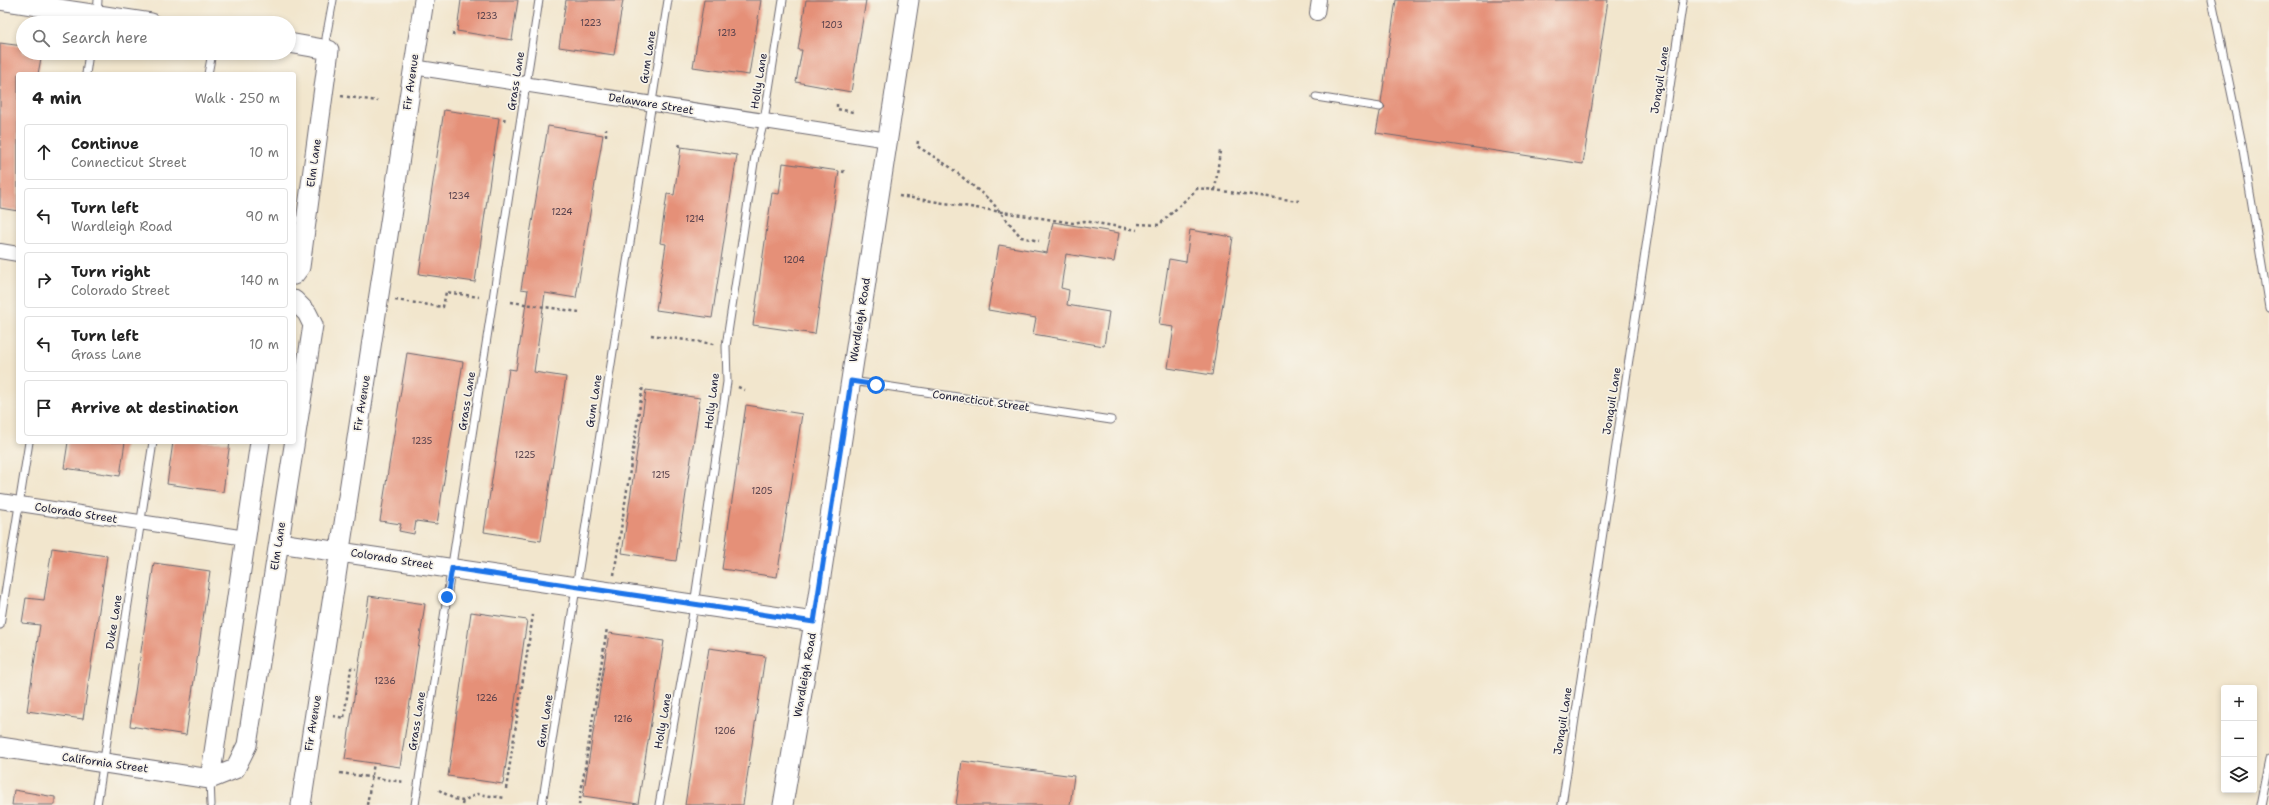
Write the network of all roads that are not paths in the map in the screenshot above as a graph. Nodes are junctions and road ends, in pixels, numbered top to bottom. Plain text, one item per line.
1 (0, 0) edge
2 (333, 0) edge
3 (424, 0) edge
4 (540, 0) edge
5 (668, 0) edge
6 (783, 0) edge
7 (909, 0) edge
8 (1683, 0) edge
9 (2212, 0) edge
10 (97, 13) edge
11 (113, 16) edge
12 (296, 44) edge
13 (329, 50) junction
14 (88, 60) edge
15 (211, 60) edge
16 (413, 67) junction
17 (86, 72) edge
18 (208, 72) edge
19 (526, 85) junction
20 (1316, 97) dead end
21 (652, 104) junction
22 (1380, 107) dead end
23 (764, 121) junction
24 (888, 140) junction
25 (0, 252) edge
26 (16, 254) edge
27 (296, 272) edge
28 (296, 302) edge
29 (2269, 308) edge
30 (851, 381) junction
31 (1111, 420) dead end
32 (296, 434) edge
33 (29, 444) edge
34 (153, 444) edge
35 (260, 444) edge
36 (294, 444) edge
37 (0, 501) edge
38 (19, 504) junction
39 (141, 522) junction
40 (246, 538) junction
41 (279, 543) junction
42 (339, 551) junction
43 (452, 568) junction
44 (577, 587) junction
45 (694, 605) junction
46 (814, 622) junction
47 (0, 625) edge
48 (0, 747) edge
49 (2269, 760) edge
50 (103, 763) junction
51 (210, 779) junction
52 (97, 805) edge
53 (211, 805) edge
54 (300, 805) edge
55 (416, 805) edge
56 (542, 805) edge
57 (659, 805) edge
58 (784, 805) edge
59 (1562, 805) edge
60 (2260, 805) edge

1 - 10 street
2 - 13 lane
3 - 16 street, Fir Avenue
4 - 19 lane, Grass Lane
5 - 21 lane, Gum Lane
6 - 23 lane, Holly Lane
7 - 24 street, Wardleigh Road
8 - 59 lane, Jonquil Lane
9 - 29 lane
10 - 11 street
12 - 13 street
13 - 27 street, Elm Lane
14 - 17 lane
15 - 18 lane
16 - 19 street, Delaware Street
16 - 42 street, Fir Avenue
19 - 21 street, Delaware Street
19 - 43 lane, Grass Lane
20 - 22 lane
21 - 23 street, Delaware Street
21 - 44 lane, Gum Lane
23 - 24 street, Delaware Street
23 - 45 lane, Holly Lane
24 - 30 street, Wardleigh Road
25 - 26 street
28 - 32 street, Elm Lane
30 - 31 lane, Connecticut Street
30 - 46 street, Wardleigh Road
33 - 38 lane
34 - 39 lane, Duke Lane
35 - 40 street
36 - 41 street, Elm Lane
37 - 38 street, Colorado Street
38 - 39 street, Colorado Street
38 - 47 lane
39 - 40 street, Colorado Street
39 - 50 lane, Duke Lane
40 - 51 street
41 - 42 street, Colorado Street
41 - 51 street, Elm Lane
42 - 43 street, Colorado Street
42 - 54 street, Fir Avenue
43 - 44 street, Colorado Street
43 - 55 lane, Grass Lane
44 - 45 street, Colorado Street
44 - 56 lane, Gum Lane
45 - 46 street, Colorado Street
45 - 57 lane, Holly Lane
46 - 58 street, Wardleigh Road
48 - 50 street, California Street
49 - 60 lane
50 - 51 street, California Street
50 - 52 lane, Duke Lane
51 - 53 lane

